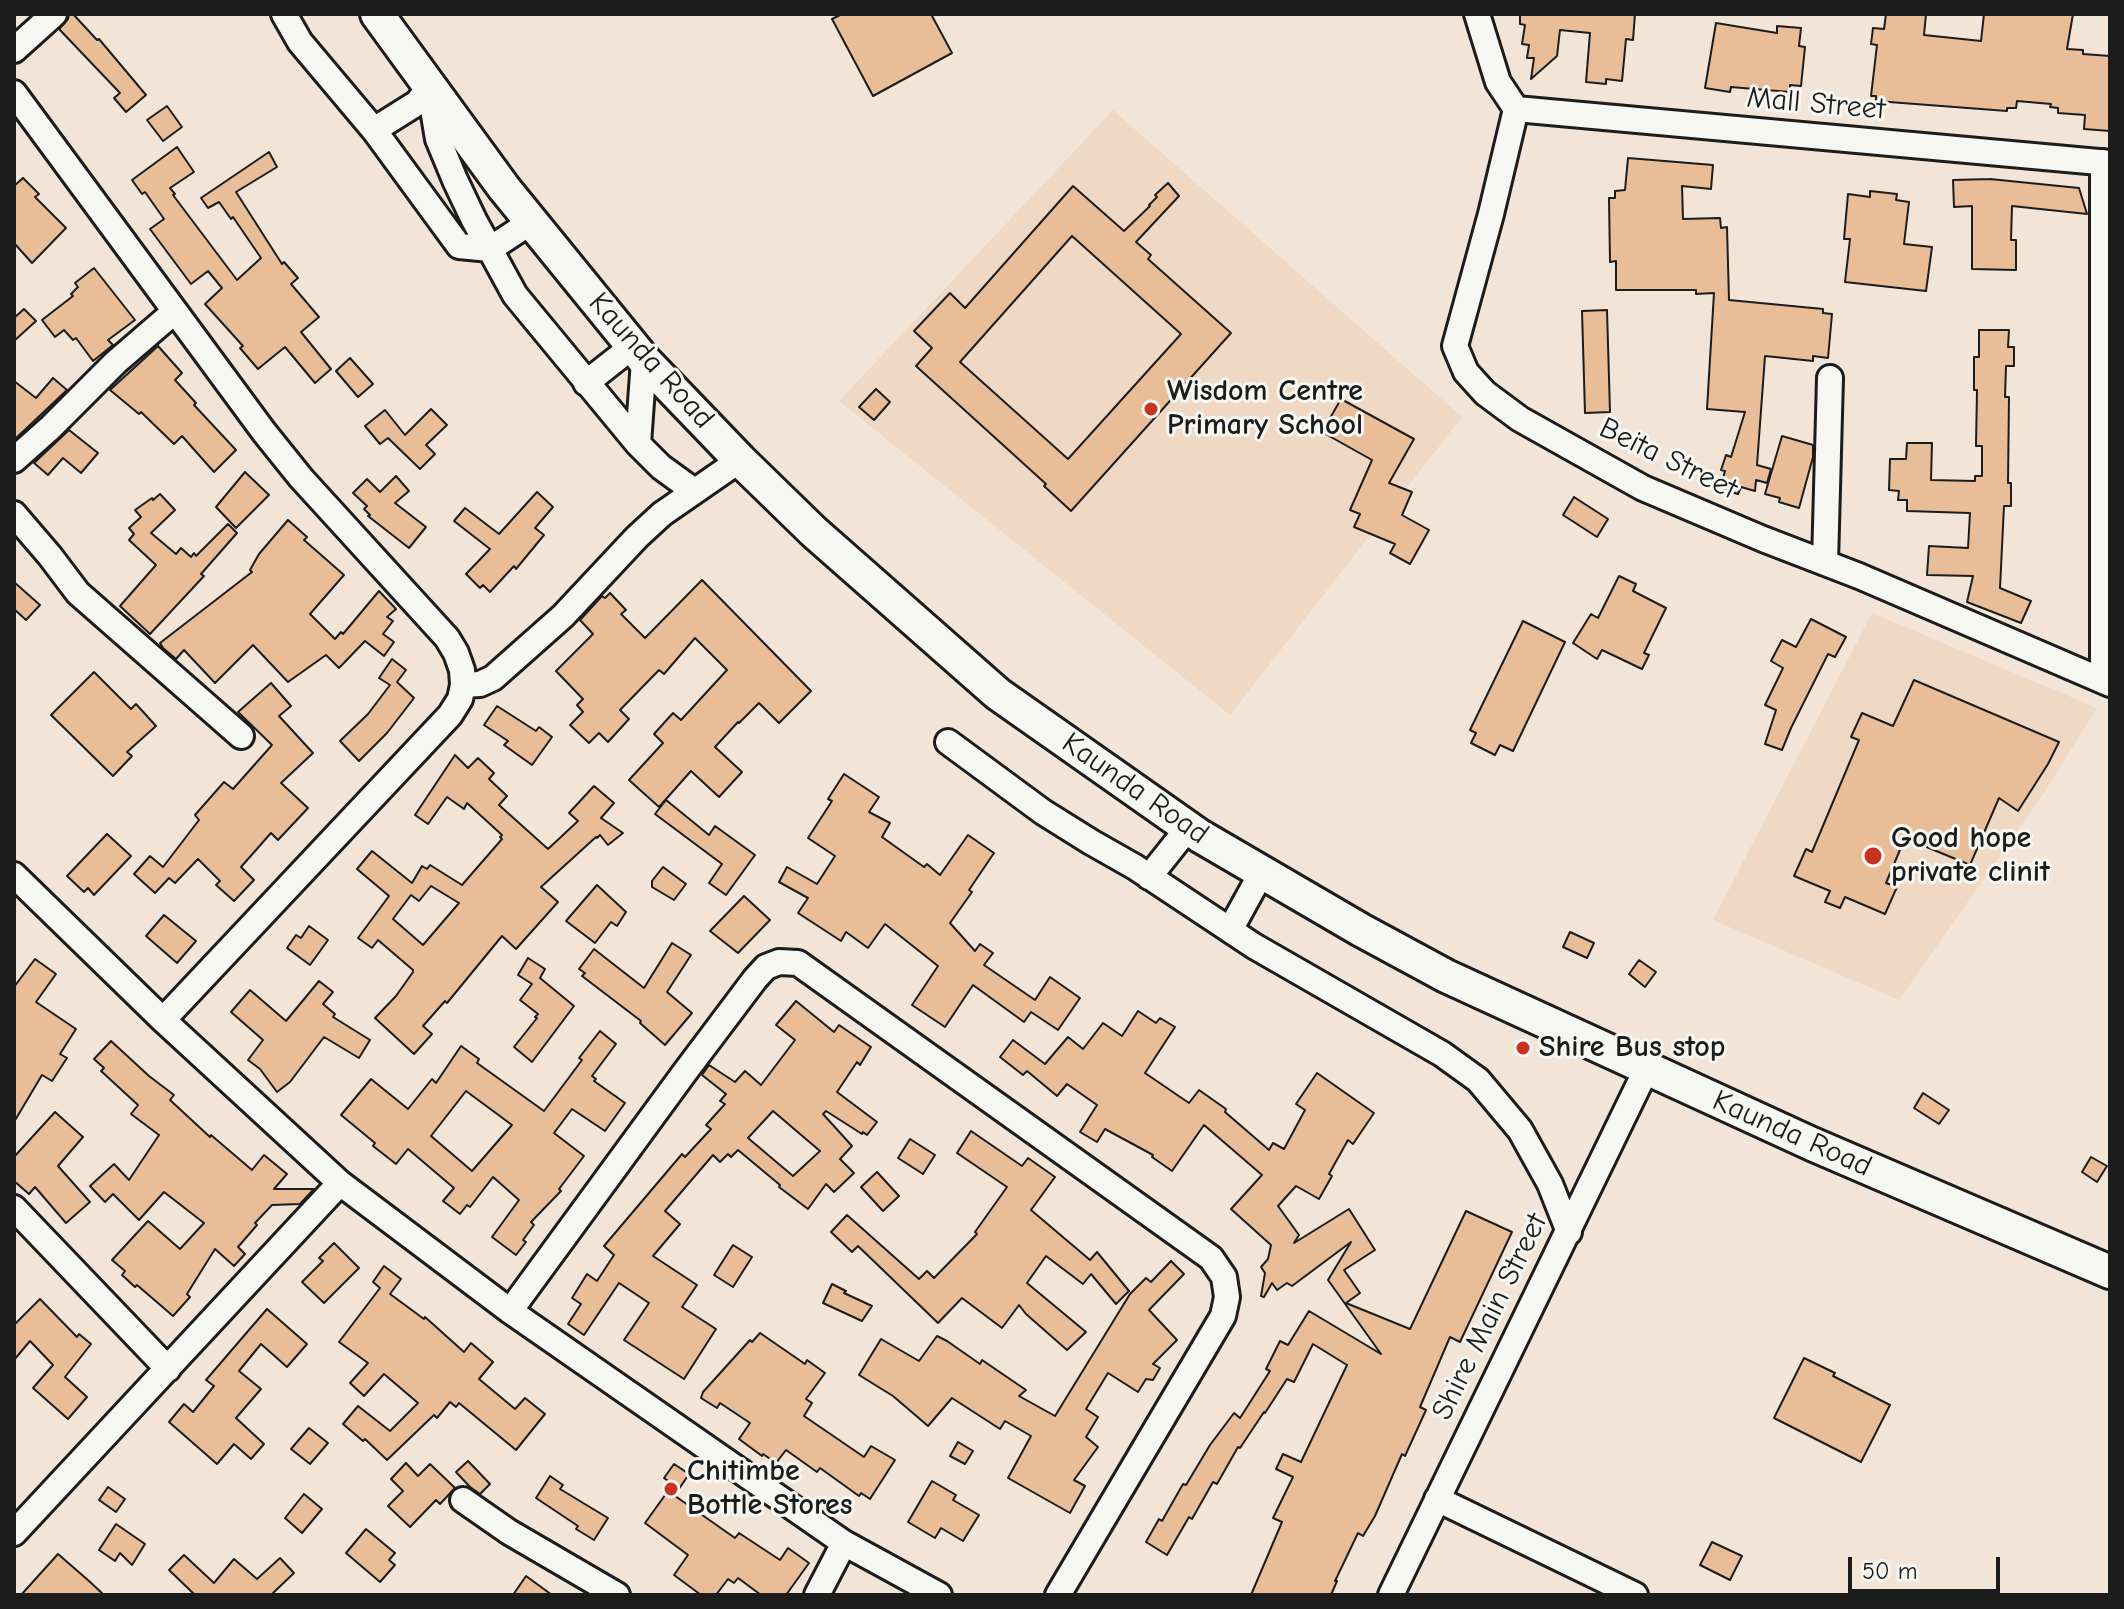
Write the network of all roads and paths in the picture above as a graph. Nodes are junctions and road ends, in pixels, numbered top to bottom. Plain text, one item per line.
1 (54, 14) edge
2 (284, 14) edge
3 (377, 14) edge
4 (1477, 14) edge
5 (14, 50) edge
6 (429, 88) junction
7 (14, 93) edge
8 (1516, 109) junction
9 (374, 130) junction
10 (2107, 162) edge
11 (531, 222) junction
12 (490, 249) junction
13 (174, 312) junction
14 (638, 353) junction
15 (1830, 378) dead end
16 (586, 383) junction
17 (638, 444) junction
18 (14, 460) edge
19 (740, 460) junction
20 (694, 491) junction
21 (19, 531) edge
22 (1825, 563) junction
23 (2106, 683) edge
24 (463, 685) junction
25 (241, 736) dead end
26 (948, 742) dead end
27 (1188, 828) junction
28 (1262, 872) junction
29 (14, 875) edge
30 (1149, 877) junction
31 (1230, 930) junction
32 (163, 1020) junction
33 (1647, 1068) junction
34 (340, 1183) junction
35 (14, 1208) edge
36 (1569, 1232) junction
37 (2110, 1272) edge
38 (510, 1311) junction
39 (168, 1369) junction
40 (1437, 1499) junction
41 (463, 1500) dead end
42 (14, 1533) edge
43 (844, 1543) junction
44 (617, 1595) edge
45 (817, 1595) edge
46 (939, 1595) edge
47 (1058, 1595) edge
48 (1391, 1595) edge
49 (1635, 1595) edge

1 - 5 street
2 - 9 street
3 - 6 main road, Kaunda Road
4 - 8 street
6 - 9 street
6 - 11 main road, Kaunda Road
6 - 12 street
7 - 13 street
8 - 10 street, Mall Street
8 - 22 street, Beita Street
9 - 12 street
10 - 23 street
11 - 12 street
11 - 14 main road, Kaunda Road
12 - 16 street
13 - 18 street
13 - 24 street
14 - 16 street
14 - 17 street
14 - 19 main road, Kaunda Road
15 - 22 street
16 - 17 street
17 - 20 street
19 - 20 street
19 - 27 main road, Kaunda Road
20 - 24 street
21 - 25 street
22 - 23 street, Beita Street
24 - 32 street
26 - 30 street
27 - 28 main road, Kaunda Road
27 - 30 street
28 - 31 street
28 - 33 main road, Kaunda Road
29 - 32 street
30 - 31 street
31 - 36 street
32 - 34 street
33 - 36 street, Shire Main Street
33 - 37 main road, Kaunda Road
34 - 38 street
34 - 39 street
35 - 39 street
36 - 40 street, Shire Main Street
38 - 43 street
38 - 47 street
39 - 42 street
40 - 48 street, Shire Main Street
40 - 49 street
41 - 44 street
43 - 45 street
43 - 46 street

